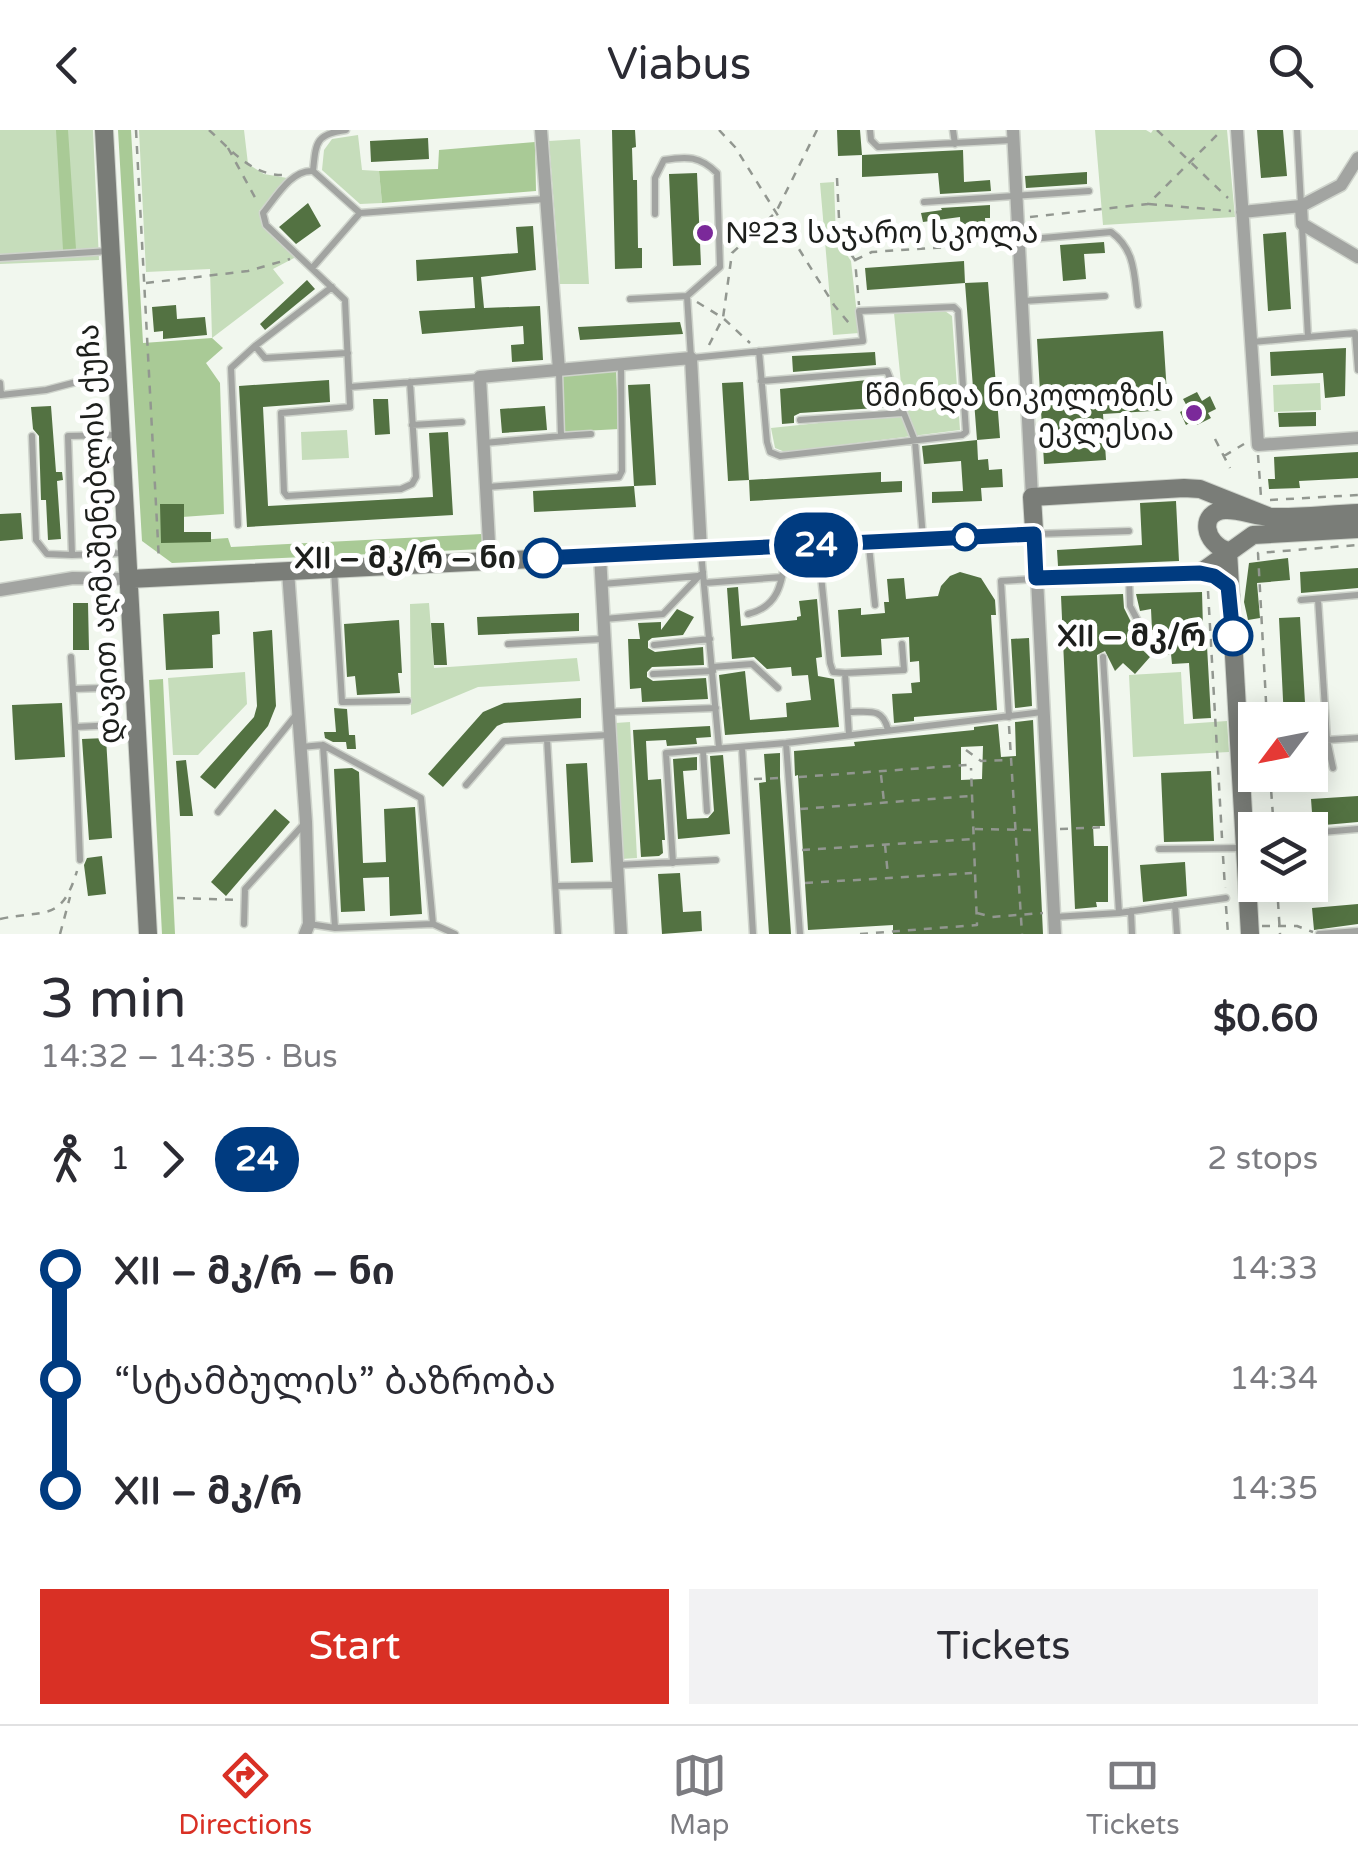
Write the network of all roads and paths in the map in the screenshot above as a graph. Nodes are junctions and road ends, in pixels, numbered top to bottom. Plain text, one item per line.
1 (104, 130) edge
2 (136, 130) edge
3 (209, 130) edge
4 (346, 130) edge
5 (541, 130) edge
6 (719, 130) edge
7 (817, 130) edge
8 (870, 130) edge
9 (954, 130) edge
10 (1157, 130) edge
11 (1222, 130) edge
12 (1236, 130) edge
13 (1298, 130) edge
14 (1013, 135) edge
15 (954, 144) junction
16 (226, 145) junction
17 (1358, 158) edge
18 (1190, 161) junction
19 (313, 171) junction
20 (296, 175) junction
21 (837, 178) dead end
22 (1088, 191) dead end
23 (1016, 194) junction
24 (546, 199) junction
25 (924, 202) dead end
26 (1148, 204) junction
27 (1301, 206) junction
28 (263, 212) junction
29 (776, 212) junction
30 (1242, 212) junction
31 (360, 213) junction
32 (656, 214) dead end
33 (1017, 218) junction
34 (1302, 224) junction
35 (1018, 241) junction
36 (110, 251) junction
37 (300, 255) junction
38 (1358, 257) edge
39 (0, 258) edge
40 (855, 260) junction
41 (313, 267) junction
42 (144, 283) junction
43 (332, 287) junction
44 (687, 296) junction
45 (1105, 296) dead end
46 (630, 298) dead end
47 (1022, 302) junction
48 (1138, 305) dead end
49 (860, 311) junction
50 (723, 318) junction
51 (1308, 337) junction
52 (863, 340) junction
53 (1250, 342) junction
54 (255, 346) junction
55 (759, 352) junction
56 (348, 353) junction
57 (697, 358) junction
58 (621, 365) junction
59 (559, 370) junction
60 (1358, 370) edge
61 (118, 373) junction
62 (480, 377) junction
63 (761, 381) junction
64 (410, 382) junction
65 (0, 383) edge
66 (349, 387) junction
67 (902, 412) junction
68 (800, 420) dead end
69 (462, 422) dead end
70 (412, 426) junction
71 (591, 434) dead end
72 (121, 435) junction
73 (32, 436) dead end
74 (561, 436) junction
75 (1358, 438) edge
76 (1215, 439) dead end
77 (915, 441) junction
78 (484, 443) junction
79 (1258, 445) junction
80 (1224, 456) junction
81 (1230, 468) dead end
82 (486, 487) junction
83 (1200, 490) junction
84 (1358, 495) edge
85 (1032, 497) junction
86 (1266, 509) junction
87 (1239, 513) junction
88 (1358, 513) edge
89 (1214, 514) junction
90 (238, 525) dead end
91 (1358, 529) edge
92 (1128, 531) dead end
93 (1034, 534) junction
94 (923, 540) junction
95 (868, 542) junction
96 (818, 545) junction
97 (1358, 545) edge
98 (787, 546) junction
99 (1234, 548) junction
100 (701, 550) junction
101 (128, 553) junction
102 (72, 554) junction
103 (600, 556) junction
104 (490, 561) junction
105 (334, 568) junction
106 (288, 571) junction
107 (701, 574) junction
108 (1129, 575) junction
109 (160, 577) junction
110 (782, 577) junction
111 (1036, 578) junction
112 (129, 579) junction
113 (1204, 579) junction
114 (704, 583) junction
115 (601, 584) junction
116 (0, 590) edge
117 (1231, 596) junction
118 (1358, 596) edge
119 (1318, 599) junction
120 (1300, 600) dead end
121 (875, 605) dead end
122 (748, 614) dead end
123 (603, 619) junction
124 (1146, 636) dead end
125 (604, 639) junction
126 (710, 640) junction
127 (508, 644) dead end
128 (902, 644) dead end
129 (654, 645) dead end
130 (72, 657) dead end
131 (1103, 657) dead end
132 (712, 669) junction
133 (845, 673) junction
134 (653, 674) dead end
135 (135, 687) junction
136 (778, 688) dead end
137 (73, 689) junction
138 (408, 701) dead end
139 (1266, 702) edge
140 (1325, 702) edge
141 (716, 708) junction
142 (608, 712) junction
143 (848, 712) junction
144 (1044, 712) junction
145 (297, 713) junction
146 (1009, 717) junction
147 (137, 724) junction
148 (75, 727) junction
149 (888, 730) junction
150 (850, 734) junction
151 (610, 736) junction
152 (1358, 738) edge
153 (547, 739) junction
154 (1328, 740) edge
155 (786, 743) junction
156 (1328, 745) edge
157 (323, 746) junction
158 (300, 748) junction
159 (720, 748) junction
160 (742, 748) junction
161 (703, 750) junction
162 (966, 750) dead end
163 (1012, 760) junction
164 (1333, 768) dead end
165 (880, 772) junction
166 (789, 778) junction
167 (745, 780) junction
168 (466, 786) dead end
169 (973, 796) junction
170 (884, 803) junction
171 (790, 809) junction
172 (707, 811) dead end
173 (218, 812) dead end
174 (1243, 812) edge
175 (306, 822) junction
176 (1358, 829) edge
177 (1328, 832) edge
178 (975, 839) junction
179 (885, 846) junction
180 (1222, 848) junction
181 (1238, 848) edge
182 (1158, 849) dead end
183 (794, 850) junction
184 (80, 860) joint
185 (716, 860) dead end
186 (673, 863) junction
187 (617, 865) junction
188 (974, 873) junction
189 (888, 878) junction
190 (796, 883) junction
191 (618, 885) junction
192 (556, 886) junction
193 (72, 887) junction
194 (177, 898) dead end
195 (1226, 898) junction
196 (244, 900) junction
197 (1248, 902) edge
198 (1278, 902) edge
199 (1174, 905) junction
200 (1131, 911) junction
201 (1119, 912) junction
202 (977, 913) junction
203 (1021, 914) junction
204 (1054, 914) junction
205 (0, 918) edge
206 (244, 924) dead end
207 (433, 924) junction
208 (1280, 926) junction
209 (1227, 927) junction
210 (336, 928) junction
211 (307, 929) edge
212 (1249, 930) edge
213 (1358, 931) edge
214 (890, 933) edge
215 (60, 934) edge
216 (148, 934) edge
217 (455, 934) edge
218 (558, 934) edge
219 (621, 934) edge
220 (754, 934) edge
221 (800, 934) edge
222 (860, 934) edge
223 (1022, 934) edge
224 (1056, 934) edge
225 (1132, 934) edge
226 (1177, 934) edge
227 (1228, 934) edge
228 (1280, 934) edge
229 (1319, 934) edge

1 - 36 street, დავით აღმაშენებლის ქუჩა
2 - 42 path
3 - 16 path
4 - 19 lane
5 - 24 street
6 - 29 path
7 - 29 path
8 - 15 lane
9 - 15 lane
10 - 18 path
11 - 18 path
12 - 30 street
13 - 27 lane
14 - 15 lane
14 - 23 street
16 - 20 path
16 - 28 path
17 - 27 street
18 - 26 path
18 - 30 path
19 - 20 lane
19 - 31 lane
20 - 28 lane
21 - 40 path
22 - 23 lane
23 - 25 lane
23 - 33 street
24 - 31 lane
24 - 59 street
26 - 30 path
26 - 33 path
27 - 30 street
27 - 34 street
28 - 37 lane
29 - 50 path
29 - 52 path
30 - 53 street
31 - 41 lane
32 - 44 lane
33 - 35 street
34 - 38 street
34 - 51 lane
35 - 40 path
35 - 47 street
35 - 48 lane
36 - 39 lane
36 - 61 street, დავით აღმაშენებლის ქუჩა
37 - 41 lane
37 - 42 path
40 - 49 path
41 - 43 lane
42 - 109 path
43 - 54 lane
43 - 56 lane
44 - 46 lane
44 - 50 path
44 - 57 lane
45 - 47 lane
47 - 85 street
49 - 52 lane
49 - 77 lane
50 - 55 path
50 - 57 path
51 - 53 lane
51 - 60 lane
52 - 55 lane
53 - 79 street
54 - 56 lane
54 - 90 lane
55 - 57 lane
55 - 63 lane
56 - 66 lane
57 - 58 street
57 - 100 street
58 - 59 street
58 - 82 lane
59 - 62 street
59 - 74 lane
61 - 65 lane
61 - 72 street, დავით აღმაშენებლის ქუჩა
62 - 64 lane
62 - 78 street
63 - 67 lane
63 - 77 lane
64 - 66 lane
64 - 70 lane
66 - 70 lane
67 - 68 lane
67 - 77 lane
69 - 70 lane
71 - 74 lane
72 - 101 street, დავით აღმაშენებლის ქუჩა
72 - 102 lane
73 - 102 lane
74 - 78 lane
75 - 79 street
76 - 80 path
77 - 94 lane
78 - 82 street
79 - 80 path
79 - 86 path
80 - 81 path
82 - 104 street
83 - 85 street
83 - 86 street
83 - 89 street
84 - 86 path
85 - 93 street
86 - 87 street
86 - 88 street
87 - 89 street
87 - 99 street
89 - 99 street
91 - 99 street
92 - 93 lane
93 - 94 street
93 - 111 street
94 - 95 street
95 - 96 street
95 - 121 lane
96 - 98 street
96 - 133 lane
97 - 139 path
98 - 100 street
98 - 110 lane
99 - 113 street
99 - 117 street
100 - 103 street
100 - 107 lane
101 - 102 lane
101 - 112 street, დავით აღმაშენებლის ქუჩა
103 - 104 street
103 - 115 street
104 - 105 street
105 - 106 street
105 - 138 lane
106 - 109 street
106 - 145 street
107 - 114 lane
107 - 115 lane
107 - 123 lane
108 - 111 street
108 - 113 street
108 - 124 lane
109 - 112 street
110 - 114 lane
110 - 122 lane
111 - 144 street
111 - 146 lane
112 - 116 street
112 - 135 street, დავით აღმაშენებლის ქუჩა
113 - 117 street
113 - 180 path
114 - 126 lane
115 - 123 street
117 - 174 street
118 - 119 lane
119 - 120 lane
119 - 140 lane
123 - 125 street
125 - 127 lane
125 - 142 street
126 - 129 lane
126 - 132 lane
128 - 133 lane
130 - 137 lane
131 - 201 lane
132 - 134 lane
132 - 136 lane
132 - 141 lane
133 - 143 lane
135 - 137 lane
135 - 147 street, დავით აღმაშენებლის ქუჩა
137 - 148 lane
141 - 142 lane
141 - 159 lane
142 - 151 street
143 - 149 lane
143 - 150 lane
144 - 146 lane
144 - 204 street
145 - 158 street
145 - 173 lane
146 - 149 lane
146 - 163 path
147 - 148 lane
147 - 216 street, დავით აღმაშენებლის ქუჩა
148 - 184 lane
149 - 150 lane
150 - 155 lane
151 - 153 lane
151 - 187 street
152 - 154 lane
153 - 168 lane
153 - 192 lane
155 - 160 lane
155 - 166 lane
156 - 164 lane
157 - 158 lane
157 - 207 lane
157 - 210 lane
158 - 175 street
159 - 160 lane
159 - 161 lane
160 - 167 lane
161 - 172 lane
161 - 186 lane
162 - 163 path
163 - 203 path
165 - 166 path
165 - 169 path
165 - 170 path
166 - 167 path
166 - 171 lane
167 - 220 lane
169 - 170 path
169 - 178 path
170 - 171 path
171 - 183 lane
175 - 196 lane
175 - 211 street
176 - 177 lane
178 - 179 path
178 - 188 path
179 - 183 path
179 - 189 path
180 - 181 lane
180 - 182 lane
180 - 195 path
183 - 190 lane
184 - 193 path
185 - 186 lane
186 - 187 lane
187 - 191 street
188 - 189 path
188 - 202 path
189 - 190 path
190 - 221 lane
191 - 192 lane
191 - 219 street
192 - 218 lane
193 - 205 path
193 - 215 path
194 - 196 path
195 - 199 lane
195 - 209 path
196 - 206 lane
197 - 212 street
198 - 208 path
199 - 200 lane
199 - 226 lane
200 - 201 lane
200 - 225 lane
201 - 204 lane
202 - 203 path
202 - 214 path
203 - 204 path
203 - 223 path
204 - 224 street
207 - 210 lane
207 - 217 lane
208 - 212 path
208 - 228 path
208 - 229 path
209 - 212 path
209 - 227 path
210 - 211 lane
213 - 229 lane
214 - 222 path

